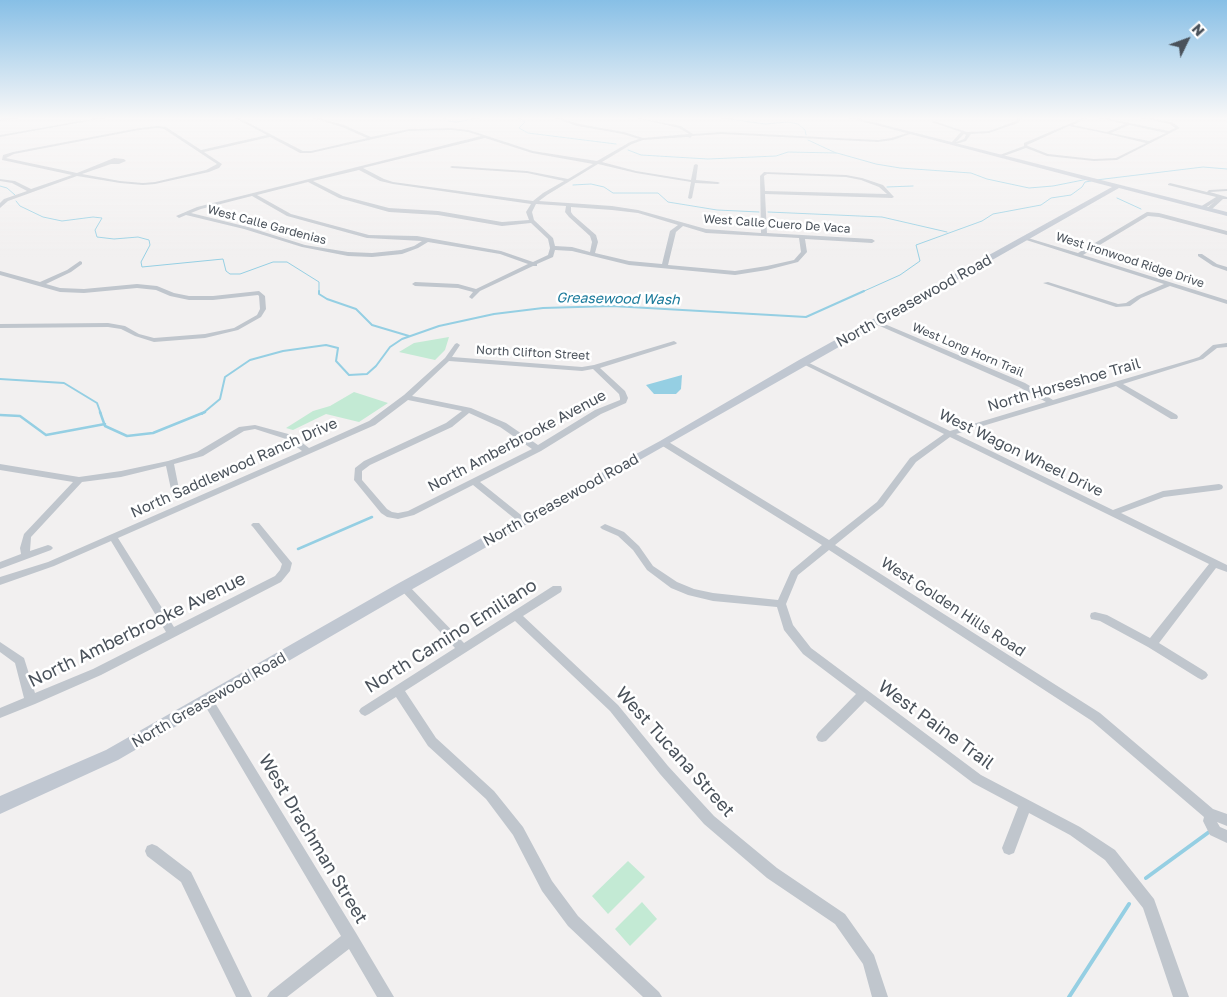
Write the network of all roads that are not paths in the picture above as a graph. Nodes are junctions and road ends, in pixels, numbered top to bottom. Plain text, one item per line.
1 (30, 165) edge
2 (108, 165) edge
3 (220, 165) edge
4 (373, 165) edge
5 (593, 165) edge
6 (607, 165) edge
7 (696, 165) dead end
8 (1033, 165) edge
9 (452, 167) dead end
10 (359, 168) junction
11 (79, 175) junction
12 (0, 180) edge
13 (568, 180) junction
14 (309, 181) junction
15 (692, 181) junction
16 (718, 183) dead end
17 (1170, 184) dead end
18 (1111, 185) junction
19 (31, 191) junction
20 (1199, 191) junction
21 (763, 192) junction
22 (254, 195) junction
23 (1226, 195) edge
24 (0, 197) edge
25 (690, 198) dead end
26 (6, 200) junction
27 (534, 202) junction
28 (569, 205) junction
29 (0, 206) edge
30 (1205, 209) junction
31 (1150, 212) joint
32 (188, 214) junction
33 (1227, 214) edge
34 (179, 216) dead end
35 (532, 221) junction
36 (681, 224) junction
37 (1227, 233) edge
38 (764, 235) junction
39 (802, 237) junction
40 (1026, 238) junction
41 (427, 240) junction
42 (872, 241) dead end
43 (553, 248) junction
44 (592, 254) junction
45 (1200, 254) dead end
46 (1079, 256) junction
47 (80, 263) dead end
48 (535, 265) junction
49 (665, 266) junction
50 (1227, 269) edge
51 (0, 273) edge
52 (1046, 283) dead end
53 (415, 284) dead end
54 (1169, 284) junction
55 (38, 285) junction
56 (477, 290) junction
57 (472, 297) dead end
58 (1227, 302) edge
59 (1122, 307) joint
60 (875, 322) junction
61 (0, 326) edge
62 (674, 343) dead end
63 (1224, 344) edge
64 (457, 345) dead end
65 (447, 359) junction
66 (803, 362) junction
67 (595, 368) junction
68 (1117, 383) junction
69 (408, 397) junction
70 (1051, 402) junction
71 (468, 410) junction
72 (1174, 417) dead end
73 (950, 433) junction
74 (664, 443) junction
75 (538, 450) junction
76 (308, 451) junction
77 (170, 463) junction
78 (0, 467) edge
79 (78, 480) junction
80 (475, 482) junction
81 (1219, 487) dead end
82 (176, 494) dead end
83 (1113, 513) junction
84 (523, 521) junction
85 (256, 525) dead end
86 (605, 527) dead end
87 (113, 536) junction
88 (830, 545) junction
89 (48, 548) dead end
90 (26, 556) junction
91 (1215, 563) junction
92 (0, 566) edge
93 (1227, 569) edge
94 (0, 581) edge
95 (404, 587) junction
96 (556, 590) dead end
97 (781, 604) junction
98 (516, 615) junction
99 (1095, 616) dead end
100 (173, 634) junction
101 (1152, 644) junction
102 (0, 646) edge
103 (463, 649) junction
104 (1202, 674) dead end
105 (398, 690) junction
106 (864, 694) junction
107 (208, 701) junction
108 (31, 702) junction
109 (365, 711) dead end
110 (0, 713) edge
111 (822, 737) dead end
112 (0, 805) edge
113 (1025, 806) junction
114 (1212, 816) junction
115 (1227, 820) edge
116 (1227, 837) edge
117 (1009, 848) dead end
118 (152, 851) dead end
119 (350, 938) junction
120 (244, 997) edge
121 (275, 997) edge
122 (386, 997) edge
123 (654, 997) edge
124 (880, 997) edge
125 (1181, 997) edge

1 - 11 street
2 - 11 street
3 - 11 street
4 - 10 street
5 - 13 street
6 - 15 street
7 - 15 street
8 - 18 street
9 - 13 street
10 - 14 street
10 - 27 street, West Calle Cuero De Vaca
11 - 19 street
12 - 19 street
13 - 27 street
14 - 22 street
14 - 35 street
15 - 16 street
15 - 25 street
17 - 20 street
18 - 30 street
18 - 40 street, North Greasewood Road
19 - 26 street
20 - 23 street
20 - 23 street
21 - 21 street
21 - 38 street
22 - 32 street
22 - 41 street
23 - 30 street
24 - 26 street
26 - 29 street
27 - 28 street, West Calle Cuero De Vaca
27 - 35 street
28 - 36 street, West Calle Cuero De Vaca
28 - 44 street
30 - 33 street
31 - 37 street
31 - 46 street
32 - 34 street
32 - 41 street, West Calle Gardenias
35 - 43 street
36 - 38 street, West Calle Cuero De Vaca
36 - 49 street
38 - 39 street, West Calle Cuero De Vaca
39 - 42 street, West Calle Cuero De Vaca
39 - 49 street
40 - 46 street, West Ironwood Ridge Drive
40 - 60 street, North Greasewood Road
41 - 48 street
43 - 44 street
43 - 48 street
44 - 49 street
45 - 50 street
46 - 54 street, West Ironwood Ridge Drive
47 - 55 street
48 - 56 street
51 - 55 street
52 - 59 street
53 - 56 street
54 - 58 street, West Ironwood Ridge Drive
54 - 59 street
55 - 61 street
56 - 57 street
60 - 66 street, North Greasewood Road
60 - 70 street, West Long Horn Trail
62 - 67 street, North Clifton Street
63 - 68 street, North Horseshoe Trail
64 - 65 street, North Saddlewood Ranch Drive
65 - 67 street, North Clifton Street
65 - 69 street, North Saddlewood Ranch Drive
66 - 73 street, West Wagon Wheel Drive
66 - 74 street, North Greasewood Road
67 - 75 street, North Amberbrooke Avenue
68 - 70 street, North Horseshoe Trail
68 - 72 street
69 - 71 street
69 - 76 street, North Saddlewood Ranch Drive
70 - 73 street, North Horseshoe Trail
71 - 75 street
71 - 80 street, North Amberbrooke Avenue
73 - 83 street, West Wagon Wheel Drive
73 - 88 street, North Horseshoe Trail
74 - 84 street, North Greasewood Road
74 - 88 street, West Golden Hills Road
75 - 80 street, North Amberbrooke Avenue
76 - 77 street
76 - 87 street, North Saddlewood Ranch Drive
77 - 79 street
77 - 82 street
78 - 79 street
79 - 90 street
80 - 84 street
81 - 83 street
83 - 91 street, West Wagon Wheel Drive
84 - 95 street, North Greasewood Road
85 - 100 street, North Amberbrooke Avenue
86 - 97 street
87 - 94 street, North Saddlewood Ranch Drive
87 - 100 street
88 - 97 street
88 - 114 street, West Golden Hills Road
89 - 90 street
90 - 92 street
91 - 93 street, West Wagon Wheel Drive
91 - 101 street
95 - 103 street
95 - 107 street, North Greasewood Road
96 - 98 street, North Camino Emiliano
97 - 106 street, West Paine Trail
98 - 103 street, North Camino Emiliano
98 - 124 street, West Tucana Street
99 - 101 street
100 - 108 street, North Amberbrooke Avenue
101 - 104 street
102 - 108 street
103 - 105 street, North Camino Emiliano
105 - 109 street, North Camino Emiliano
105 - 123 street
106 - 111 street
106 - 113 street, West Paine Trail
107 - 112 street, North Greasewood Road
107 - 119 street, West Drachman Street
108 - 110 street, North Amberbrooke Avenue
113 - 117 street
113 - 125 street, West Paine Trail
114 - 115 street
114 - 116 street
118 - 120 street
119 - 121 street
119 - 122 street, West Drachman Street

